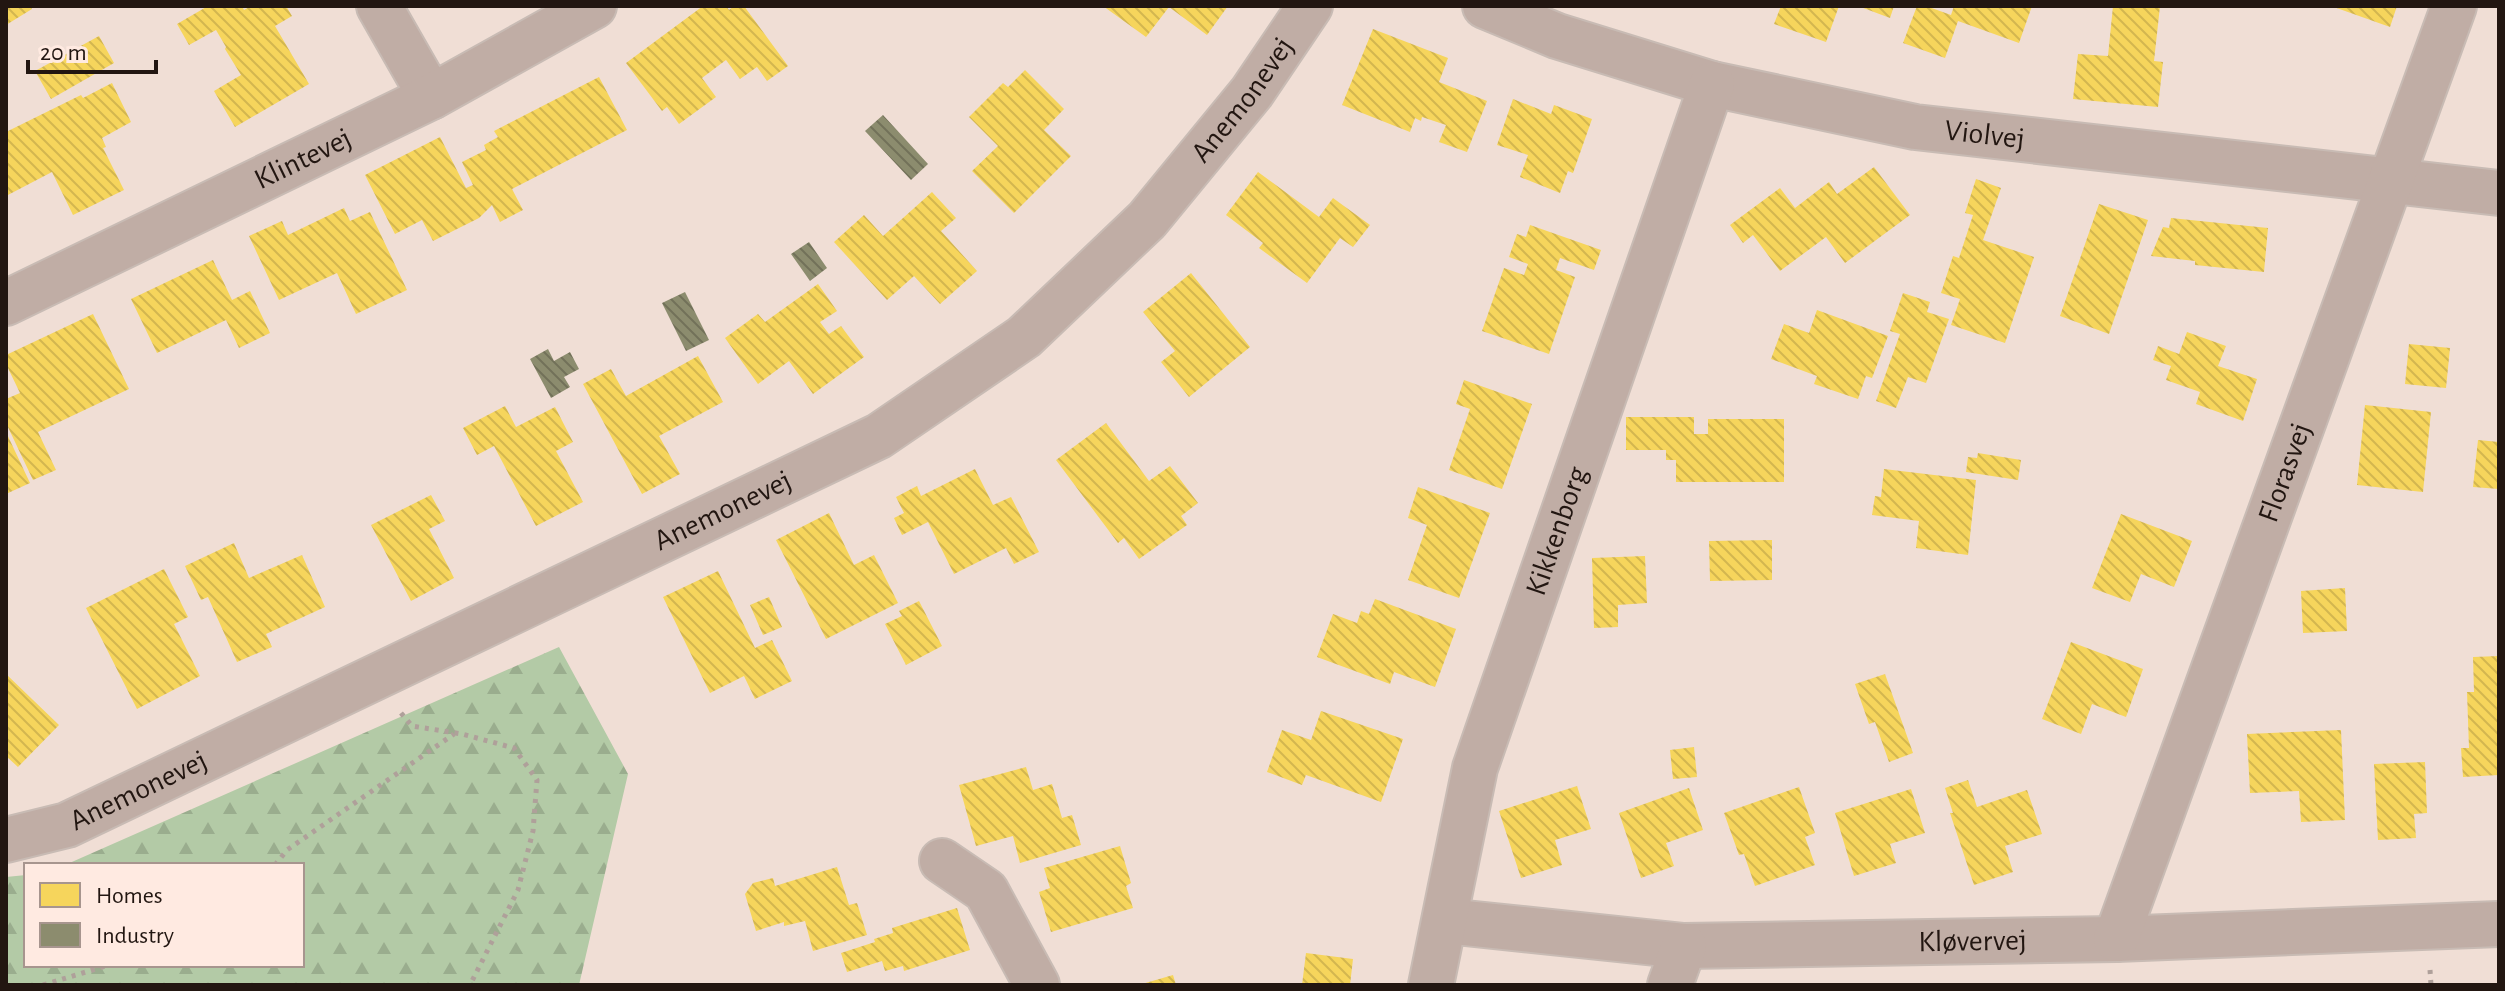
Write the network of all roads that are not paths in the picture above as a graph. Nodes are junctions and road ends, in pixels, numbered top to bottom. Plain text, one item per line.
1 (379, 6) edge
2 (594, 6) edge
3 (1310, 6) edge
4 (1485, 6) edge
5 (2454, 6) edge
6 (1712, 84) junction
7 (431, 97) junction
8 (2390, 182) junction
9 (2499, 193) edge
10 (6, 303) edge
11 (6, 840) edge
12 (942, 861) dead end
13 (1446, 921) junction
14 (2499, 924) edge
15 (2116, 939) junction
16 (1677, 965) edge
17 (1037, 985) edge
18 (1431, 985) edge

1 - 7 street
2 - 7 street, Klintevej
3 - 11 street, Anemonevej
4 - 6 street, Violvej
5 - 8 street, Florasvej
6 - 8 street, Violvej
6 - 13 street, Kikkenborg
7 - 10 street, Klintevej
8 - 9 street, Violvej
8 - 15 street, Florasvej
12 - 17 street
13 - 16 street, Kløvervej
13 - 18 street, Kikkenborg
14 - 15 street, Kløvervej
15 - 16 street, Kløvervej

